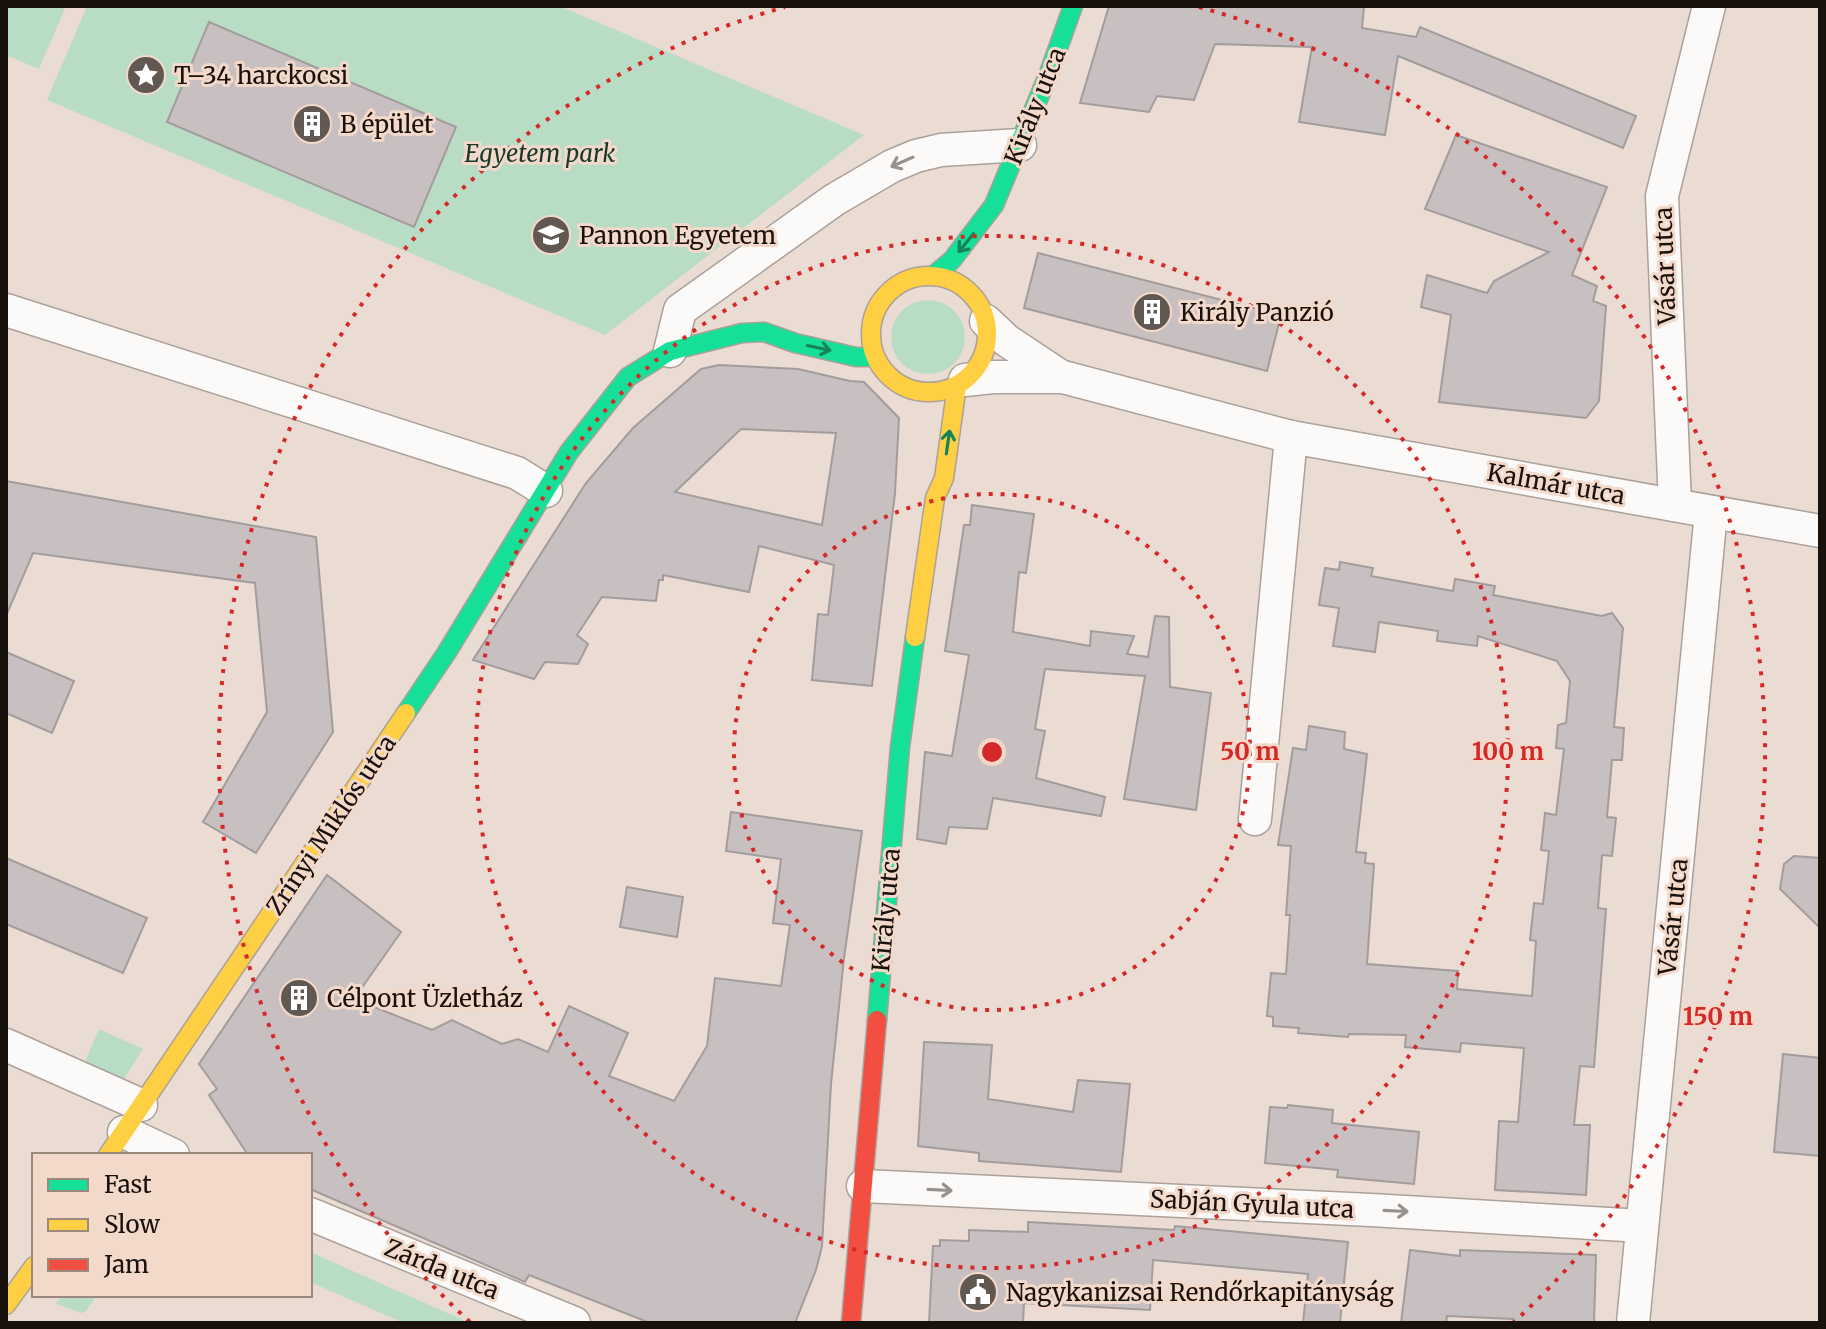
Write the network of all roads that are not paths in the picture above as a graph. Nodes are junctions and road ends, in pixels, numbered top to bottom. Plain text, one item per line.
1 (1073, 6) edge
2 (1706, 19) edge
3 (1020, 145) junction
4 (994, 205) junction
5 (991, 242) dead end
6 (982, 275) dead end
7 (933, 276) junction
8 (884, 298) junction
9 (6, 310) edge
10 (982, 313) junction
11 (850, 318) dead end
12 (789, 323) dead end
13 (764, 332) junction
14 (670, 351) junction
15 (875, 357) junction
16 (1063, 377) junction
17 (961, 383) junction
18 (899, 384) junction
19 (915, 411) dead end
20 (1291, 437) junction
21 (928, 452) dead end
22 (546, 491) junction
23 (935, 498) junction
24 (1675, 505) junction
25 (1711, 512) junction
26 (1820, 531) edge
27 (1255, 819) dead end
28 (6, 1045) edge
29 (124, 1131) edge
30 (169, 1153) edge
31 (863, 1186) junction
32 (312, 1215) edge
33 (1642, 1226) junction
34 (32, 1269) edge
35 (6, 1305) edge
36 (574, 1323) edge
37 (851, 1323) edge
38 (1633, 1323) edge

1 - 3 main road, Király utca
2 - 24 street, Vásár utca
3 - 4 main road, Király utca
3 -> 14 street
4 - 5 main road, Király utca
4 -> 7 main road, Király utca
6 - 10 main road
7 - 8 main road
7 - 10 main road
8 - 11 main road
8 - 15 main road
9 - 22 street
10 - 16 street, Kalmár utca
10 - 17 main road
12 - 13 main road, Zrínyi Miklós utca
13 - 14 main road, Zrínyi Miklós utca
13 -> 15 main road, Zrínyi Miklós utca
14 - 22 main road, Zrínyi Miklós utca
15 - 18 main road
16 - 17 street, Kalmár utca
16 - 20 street, Kalmár utca
17 - 18 main road
23 -> 17 main road, Király utca
18 - 19 main road
20 - 24 street, Kalmár utca
20 - 27 street
21 - 23 main road, Király utca
22 - 29 main road, Zrínyi Miklós utca
23 - 31 main road, Király utca
24 - 25 street, Kalmár utca
25 - 26 street, Kalmár utca
25 - 33 street, Vásár utca
28 - 29 street
29 - 30 street
31 -> 33 street, Sabján Gyula utca
31 - 37 main road, Király utca
32 - 36 street, Zárda utca
33 - 38 street, Vásár utca
34 - 35 main road

